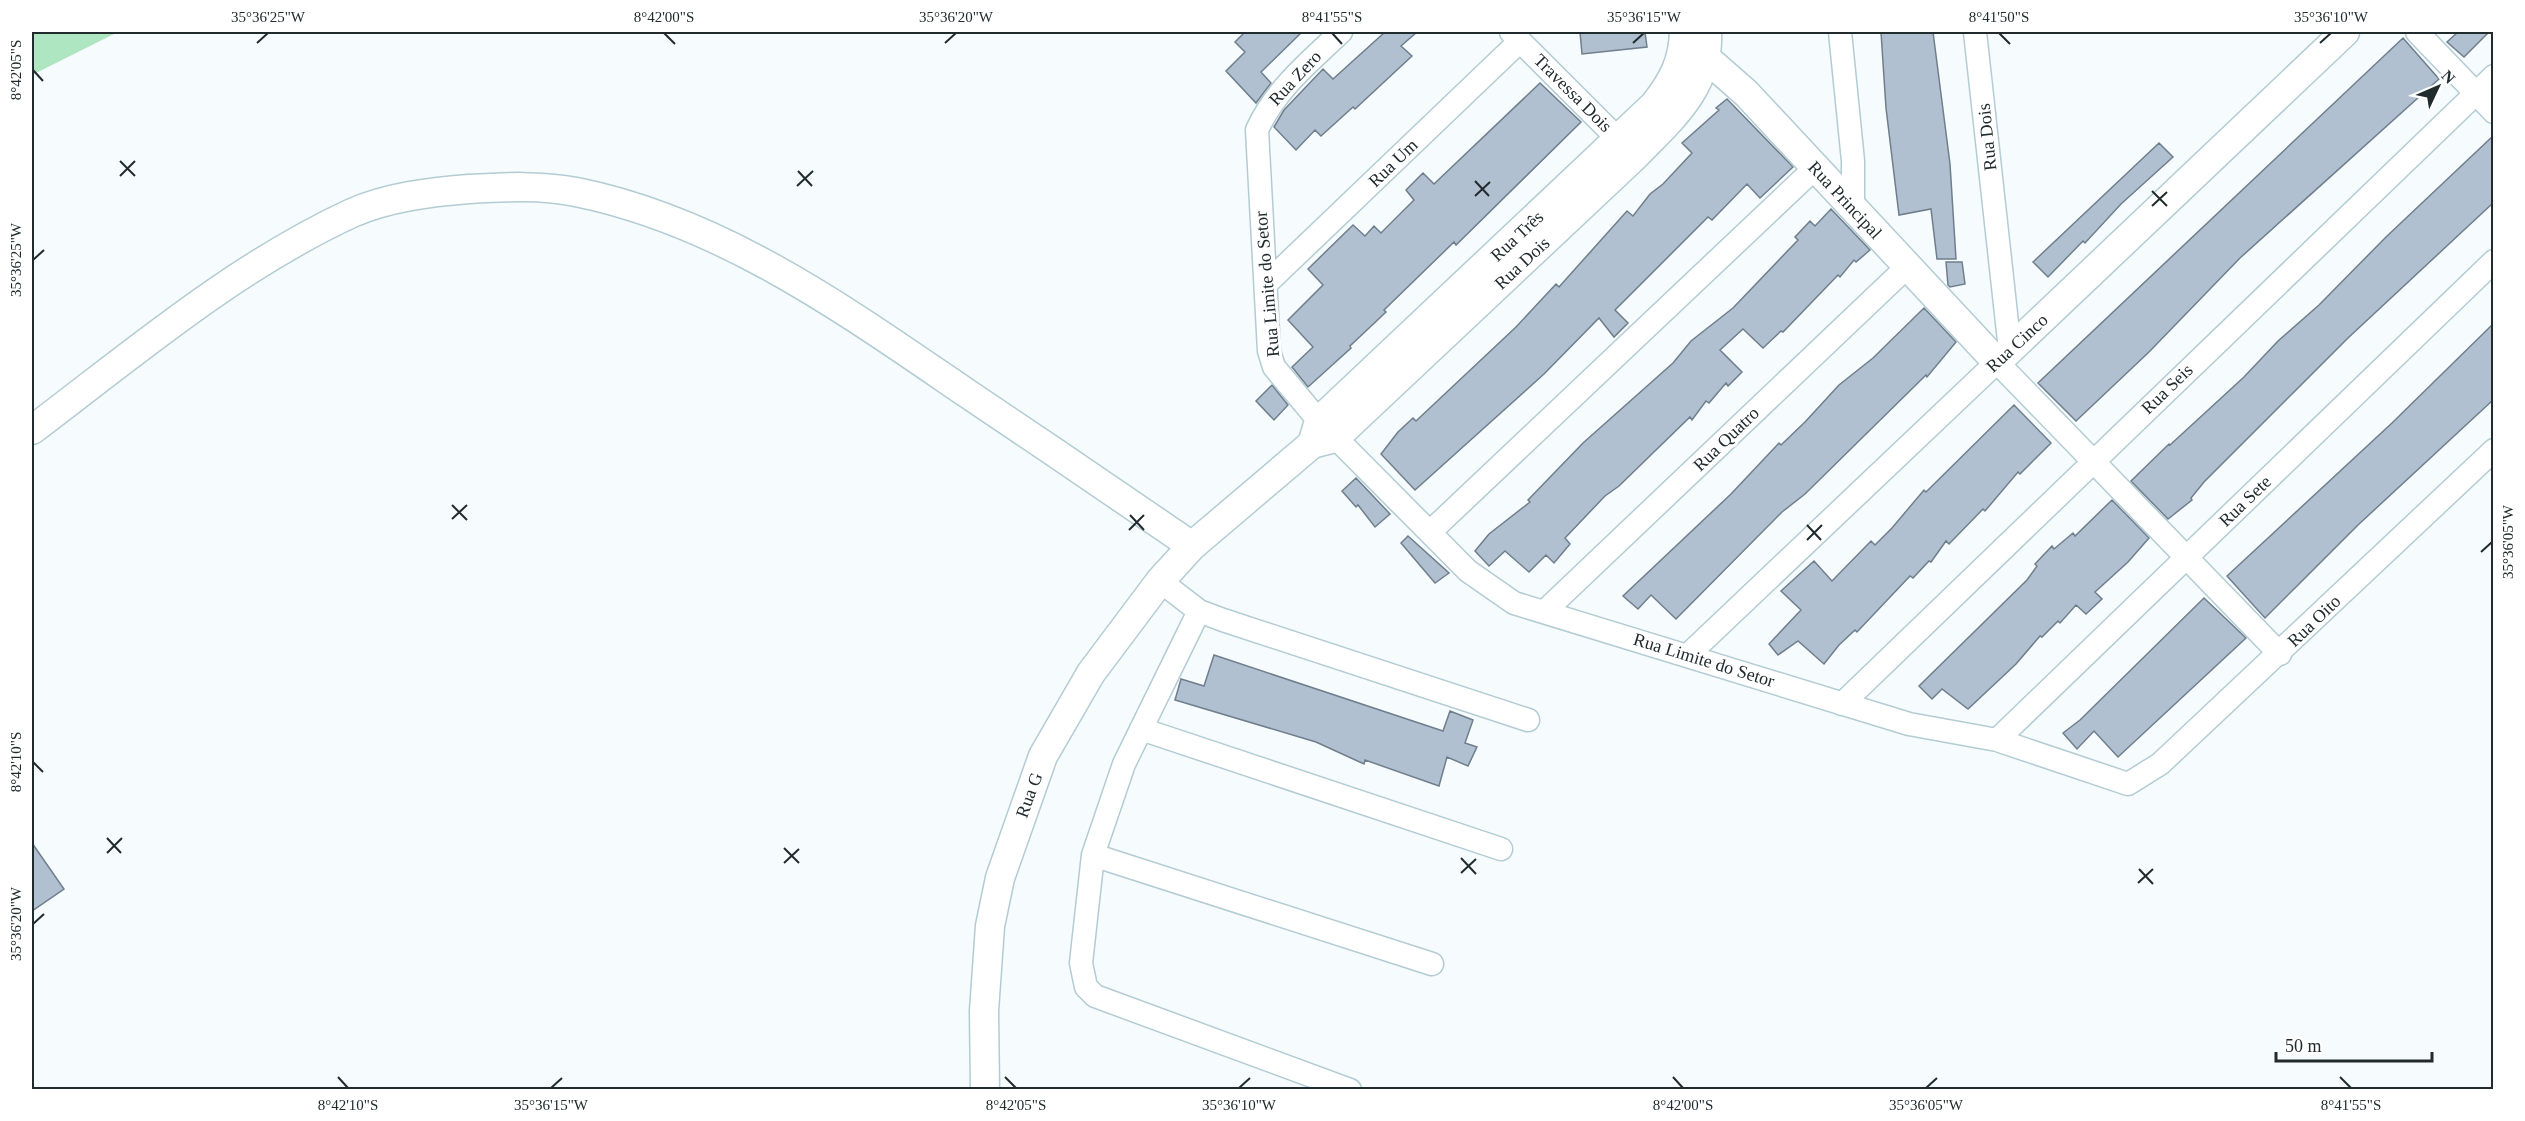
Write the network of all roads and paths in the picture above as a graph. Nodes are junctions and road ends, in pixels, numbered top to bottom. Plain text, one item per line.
1 (1341, 32) edge
2 (1840, 32) edge
3 (1975, 32) edge
4 (2345, 32) edge
5 (2417, 32) edge
6 (1515, 36) edge
7 (1695, 44) edge
8 (2493, 76) edge
9 (2475, 93) junction
10 (2493, 112) edge
11 (1257, 130) joint
12 (1627, 148) junction
13 (1815, 168) junction
14 (1853, 208) junction
15 (2493, 261) edge
16 (1908, 266) junction
17 (1266, 284) junction
18 (2003, 356) junction
19 (32, 430) edge
20 (1322, 435) junction
21 (2493, 450) edge
22 (2092, 461) junction
23 (1430, 531) junction
24 (1192, 546) junction
25 (2187, 557) junction
26 (1160, 581) junction
27 (1199, 611) junction
28 (1545, 611) junction
29 (2280, 654) junction
30 (1688, 655) junction
31 (1842, 704) junction
32 (1528, 720) dead end
33 (1141, 729) junction
34 (1997, 740) junction
35 (2128, 784) joint
36 (1501, 849) dead end
37 (1093, 855) junction
38 (1432, 964) dead end
39 (985, 1089) edge
40 (1350, 1089) edge

1 - 11 street, Rua Zero
2 - 14 street
3 - 18 street, Rua Dois
4 - 18 street, Rua Cinco
5 - 9 street
6 - 12 street, Travessa Dois
6 - 17 street, Rua Um
7 - 12 street, Rua Dois
7 - 13 street, Rua Principal
8 - 9 street, Rua Seis
9 - 10 street
9 - 22 street, Rua Seis
11 - 17 street, Rua Limite do Setor
12 - 20 street, Rua Dois
13 - 14 street, Rua Principal
13 - 23 street
14 - 16 street, Rua Principal
15 - 25 street, Rua Sete
16 - 18 street, Rua Principal
16 - 28 street, Rua Quatro
17 - 20 street, Rua Limite do Setor
18 - 22 street
18 - 30 street, Rua Cinco
19 - 24 street
20 - 23 street, Rua Limite do Setor
20 - 24 street, Rua Dois
21 - 29 street, Rua Oito
22 - 25 street
22 - 31 street, Rua Seis
23 - 28 street, Rua Limite do Setor
24 - 26 street, Rua G
25 - 29 street
25 - 34 street, Rua Sete
26 - 27 street
26 - 39 street, Rua G
27 - 32 street
27 - 33 street
28 - 30 street, Rua Limite do Setor
29 - 35 street, Rua Oito
30 - 31 street, Rua Limite do Setor
31 - 34 street, Rua Limite do Setor
33 - 36 street
33 - 37 street
34 - 35 street, Rua Limite do Setor
37 - 38 street
37 - 40 street

